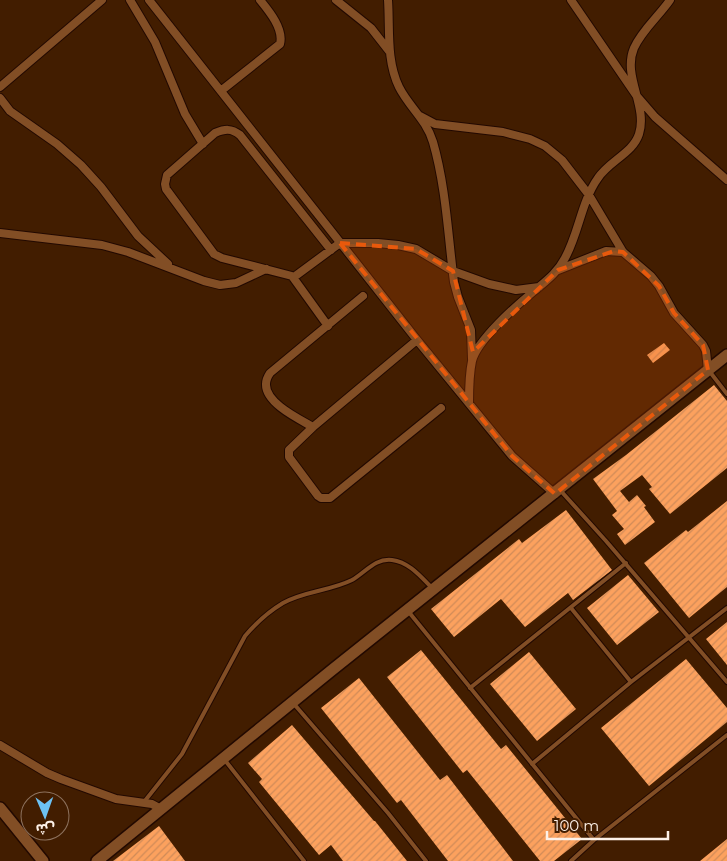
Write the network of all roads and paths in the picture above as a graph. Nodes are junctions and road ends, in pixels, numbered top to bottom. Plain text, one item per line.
1 (102, 0) edge
2 (130, 0) edge
3 (149, 0) edge
4 (260, 0) edge
5 (336, 0) edge
6 (388, 0) edge
7 (571, 0) edge
8 (667, 2) edge
9 (389, 51) junction
10 (0, 87) edge
11 (222, 90) junction
12 (636, 95) junction
13 (0, 98) edge
14 (420, 116) junction
15 (203, 144) junction
16 (727, 180) edge
17 (589, 195) junction
18 (0, 233) edge
19 (340, 244) junction
20 (331, 250) junction
21 (623, 252) junction
22 (174, 269) junction
23 (266, 269) junction
24 (558, 270) junction
25 (453, 271) junction
26 (294, 277) junction
27 (539, 287) junction
28 (363, 296) dead end
29 (328, 326) junction
30 (417, 340) junction
31 (727, 355) edge
32 (472, 360) junction
33 (708, 370) junction
34 (727, 394) edge
35 (469, 403) junction
36 (441, 408) dead end
37 (313, 427) junction
38 (557, 492) junction
39 (626, 563) junction
40 (434, 590) junction
41 (571, 608) junction
42 (727, 608) edge
43 (408, 610) junction
44 (689, 638) junction
45 (631, 682) junction
46 (727, 682) edge
47 (470, 688) junction
48 (293, 702) junction
49 (727, 735) edge
50 (0, 745) edge
51 (223, 758) junction
52 (532, 764) junction
53 (144, 802) junction
54 (0, 808) edge
55 (161, 809) junction
56 (594, 840) junction
57 (43, 861) edge
58 (97, 861) edge
59 (304, 861) edge
60 (426, 861) edge
61 (571, 861) edge

1 - 10 street
2 - 15 street
3 - 11 street
4 - 11 street
5 - 9 street
6 - 9 street
7 - 12 street
8 - 12 street
9 - 14 street
11 - 19 street
12 - 16 street
12 - 17 street
13 - 22 street
14 - 17 street
14 - 25 street
15 - 20 street
15 - 23 street
17 - 21 street
17 - 24 street
18 - 22 street
19 - 20 street
19 - 25 street
19 - 30 street
20 - 26 street
21 - 24 street
21 - 33 street
22 - 23 street
23 - 26 street
24 - 27 street
25 - 27 street
25 - 32 street
26 - 29 street
27 - 32 street
28 - 29 street
29 - 37 street
30 - 35 street
30 - 37 street
31 - 33 main road
32 - 35 street
33 - 34 lane
33 - 38 main road
35 - 38 street
36 - 37 street
38 - 39 lane
38 - 40 main road
39 - 41 lane
39 - 44 lane
40 - 43 main road
40 - 53 lane
41 - 45 lane
41 - 47 lane
42 - 44 lane
43 - 47 lane
43 - 48 main road
44 - 45 lane
44 - 46 lane
45 - 52 lane
47 - 52 lane
48 - 51 main road
48 - 60 lane
49 - 56 lane
50 - 53 street
51 - 55 main road
51 - 59 lane
52 - 56 lane
53 - 55 street
54 - 57 main road
55 - 58 main road
56 - 61 lane

